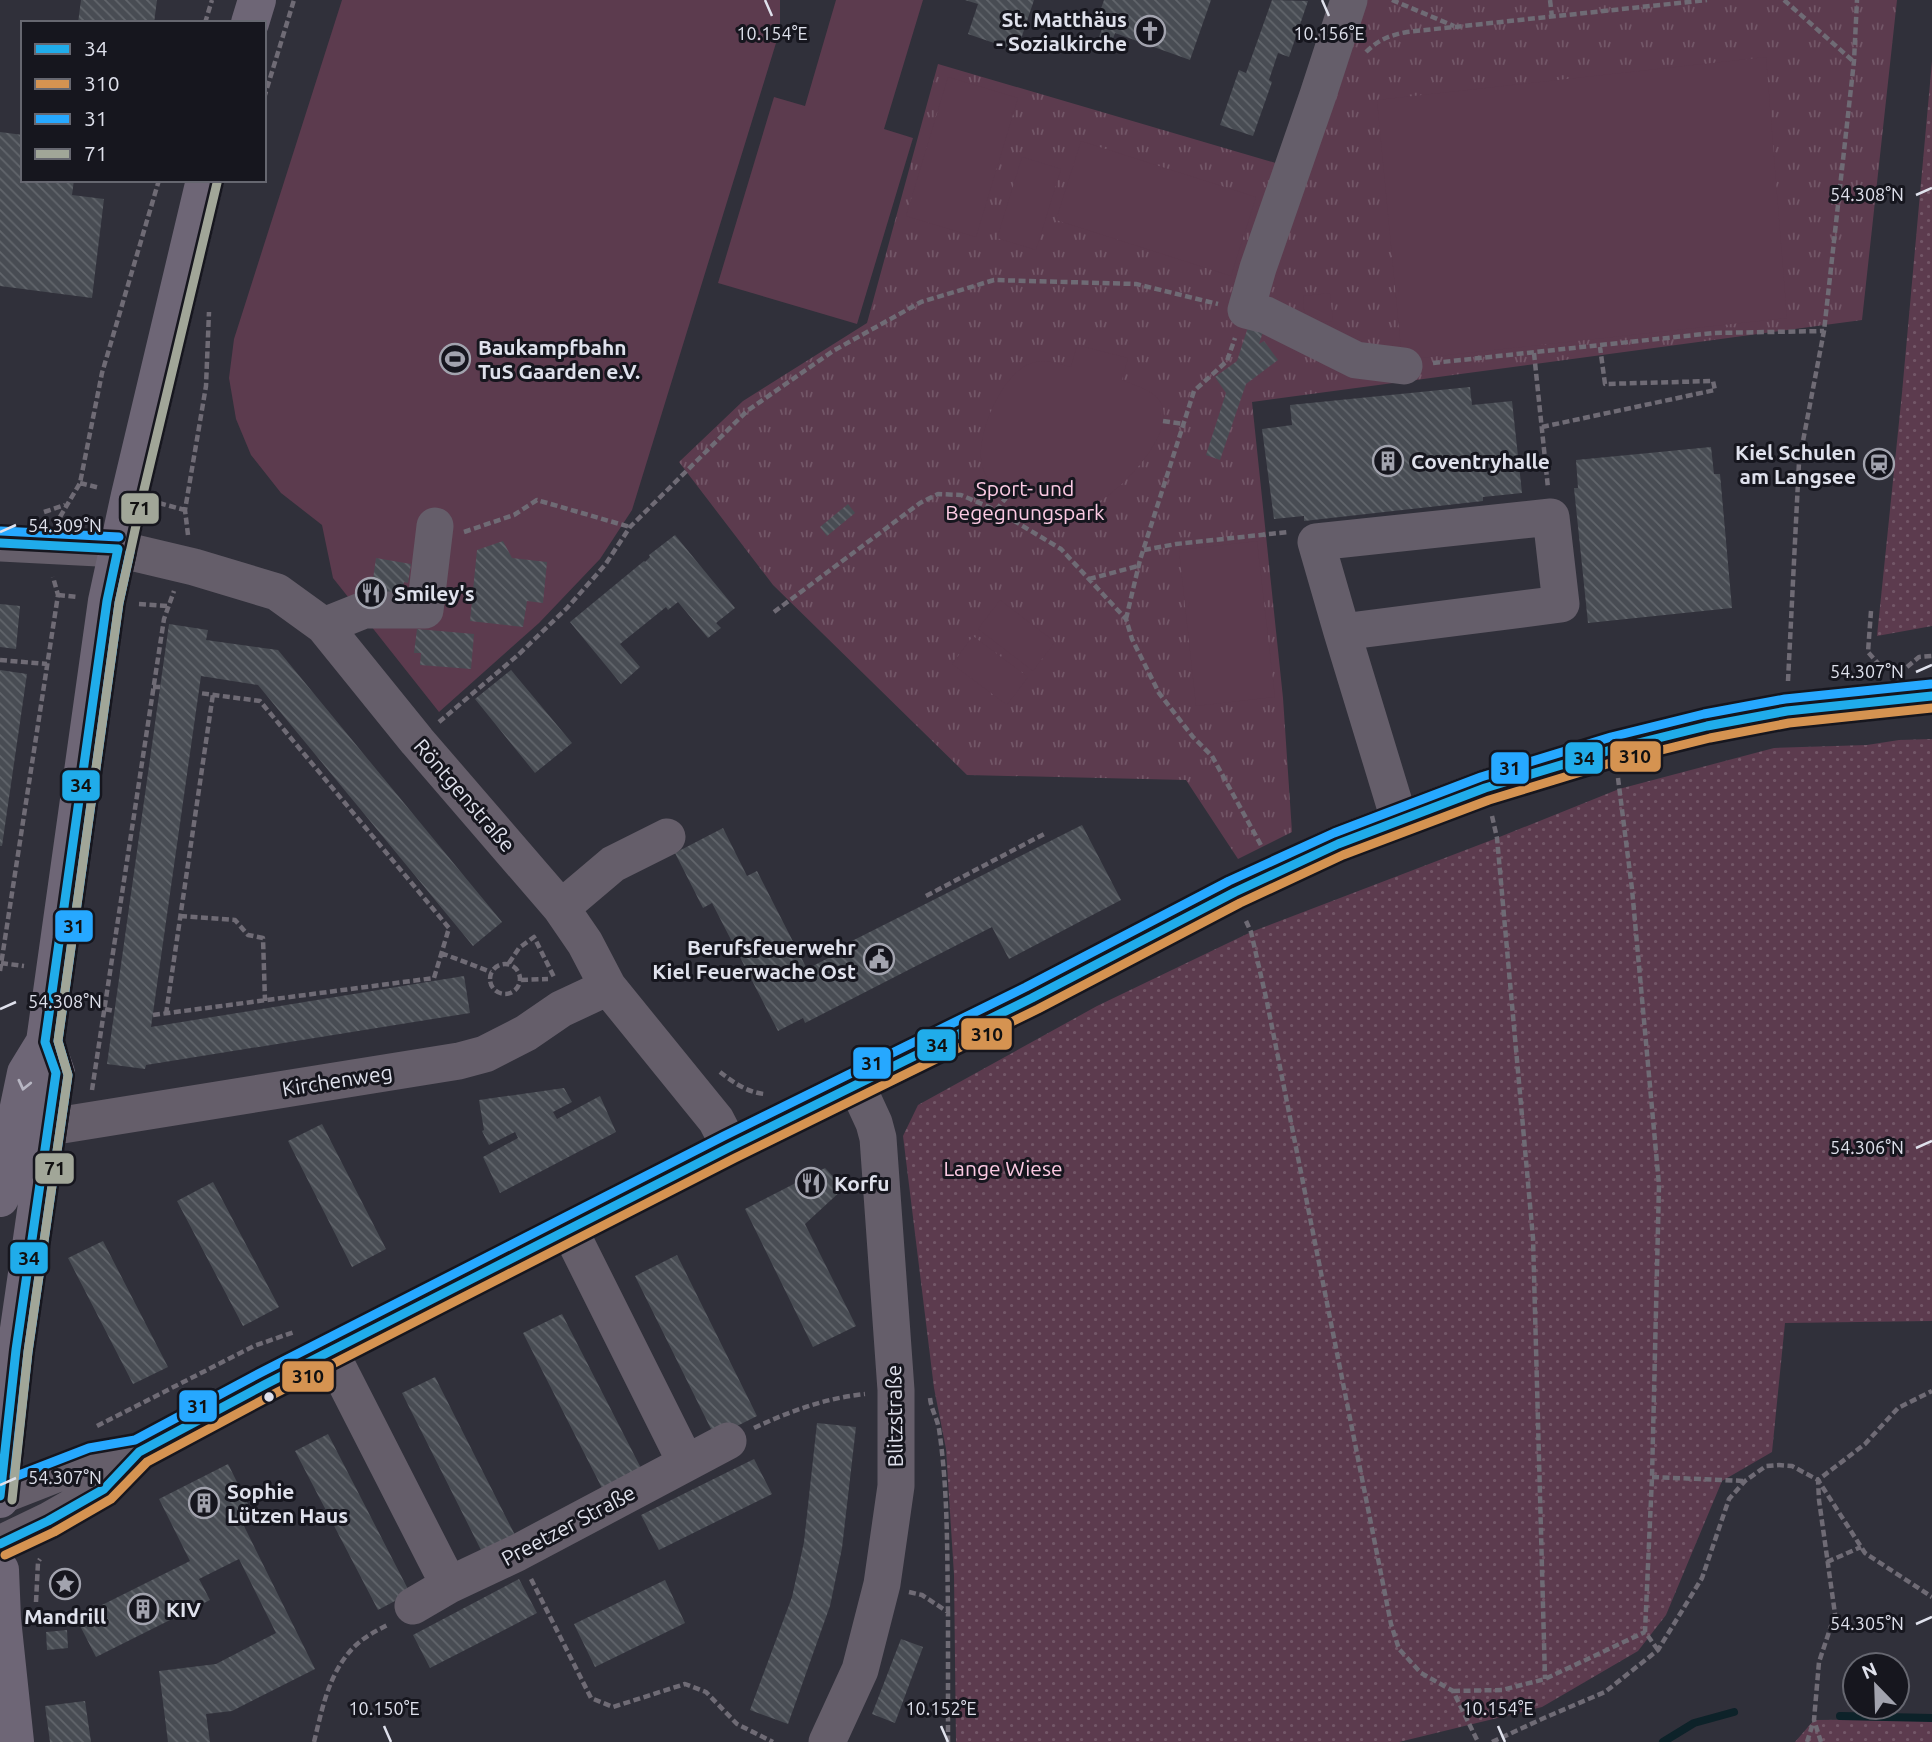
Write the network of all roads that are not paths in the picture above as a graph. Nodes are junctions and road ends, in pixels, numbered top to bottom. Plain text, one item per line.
1 (257, 0) edge
2 (1349, 0) edge
3 (251, 21) edge
4 (205, 182) edge
5 (1404, 366) road end
6 (435, 532) road end
7 (0, 543) edge
8 (118, 549) junction
9 (324, 626) junction
10 (1342, 632) junction
11 (1932, 696) edge
12 (1399, 819) junction
13 (667, 837) dead end
14 (561, 908) junction
15 (608, 987) junction
16 (856, 1084) junction
17 (21, 1131) edge
18 (730, 1147) junction
19 (0, 1198) edge
20 (569, 1229) junction
21 (330, 1352) junction
22 (728, 1441) road end
23 (139, 1452) junction
24 (686, 1463) junction
25 (0, 1497) edge
26 (0, 1544) edge
27 (0, 1570) edge
28 (449, 1585) junction
29 (413, 1606) road end
30 (15, 1742) edge
31 (827, 1742) edge

1 - 3 main road
2 - 5 street
4 - 8 main road
6 - 9 street
7 - 8 street, Röntgenstraße
8 - 9 street, Röntgenstraße
8 - 17 main road
9 - 14 street, Röntgenstraße
10 - 10 street
10 - 12 street
11 - 12 street
12 - 16 street
13 - 14 street
14 - 15 street, Röntgenstraße
15 - 17 street, Kirchenweg
15 - 18 street, Röntgenstraße
16 - 18 street
16 - 31 street, Blitzstraße
17 - 19 main road
17 - 25 main road
18 - 20 street
20 - 21 street
20 - 24 street
21 - 23 street
21 - 28 street
22 - 24 street, Preetzer Straße
23 - 25 street
23 - 26 street
24 - 28 street, Preetzer Straße
27 - 30 main road
28 - 29 street, Preetzer Straße

